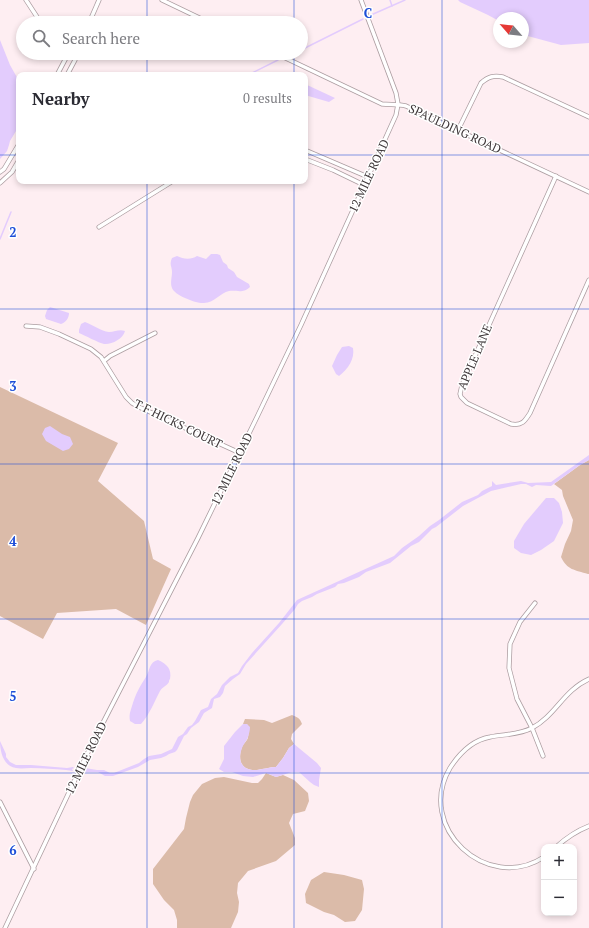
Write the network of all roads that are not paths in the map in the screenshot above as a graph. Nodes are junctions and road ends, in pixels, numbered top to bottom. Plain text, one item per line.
1 (99, 0) edge
2 (162, 0) edge
3 (361, 0) edge
4 (27, 1) edge
5 (36, 16) edge
6 (92, 16) edge
7 (195, 16) edge
8 (65, 60) edge
9 (75, 60) edge
10 (290, 60) edge
11 (59, 72) edge
12 (69, 72) edge
13 (398, 104) junction
14 (589, 117) edge
15 (458, 130) junction
16 (16, 149) edge
17 (308, 151) edge
18 (308, 160) edge
19 (336, 163) junction
20 (16, 165) edge
21 (333, 170) junction
22 (0, 172) edge
23 (556, 176) junction
24 (368, 177) junction
25 (0, 183) edge
26 (168, 184) edge
27 (364, 185) junction
28 (589, 192) edge
29 (99, 227) dead end
30 (589, 280) edge
31 (26, 326) dead end
32 (155, 333) dead end
33 (104, 361) junction
34 (240, 453) junction
35 (535, 603) dead end
36 (589, 679) edge
37 (532, 728) junction
38 (544, 756) dead end
39 (0, 802) edge
40 (589, 826) edge
41 (559, 844) edge
42 (541, 858) edge
43 (34, 869) junction
44 (6, 928) edge

1 - 6 street
2 - 7 street
3 - 13 street
4 - 5 street
8 - 11 street
9 - 12 street
10 - 13 street, SPAULDING ROAD
13 - 15 street, SPAULDING ROAD
13 - 24 street, 12 MILE ROAD
14 - 15 street
15 - 23 street, SPAULDING ROAD
16 - 22 street
17 - 19 street
18 - 21 street
19 - 21 street
19 - 24 street
20 - 25 street
21 - 27 street
23 - 28 street, SPAULDING ROAD
23 - 30 street, APPLE LANE
24 - 27 street, 12 MILE ROAD
26 - 29 street
27 - 34 street, 12 MILE ROAD
31 - 33 street, T F HICKS COURT
32 - 33 street
33 - 34 street, T F HICKS COURT
34 - 43 street, 12 MILE ROAD
35 - 37 street
36 - 37 street
37 - 38 street
37 - 42 street
39 - 43 street
40 - 41 street
43 - 44 street, 12 MILE ROAD

